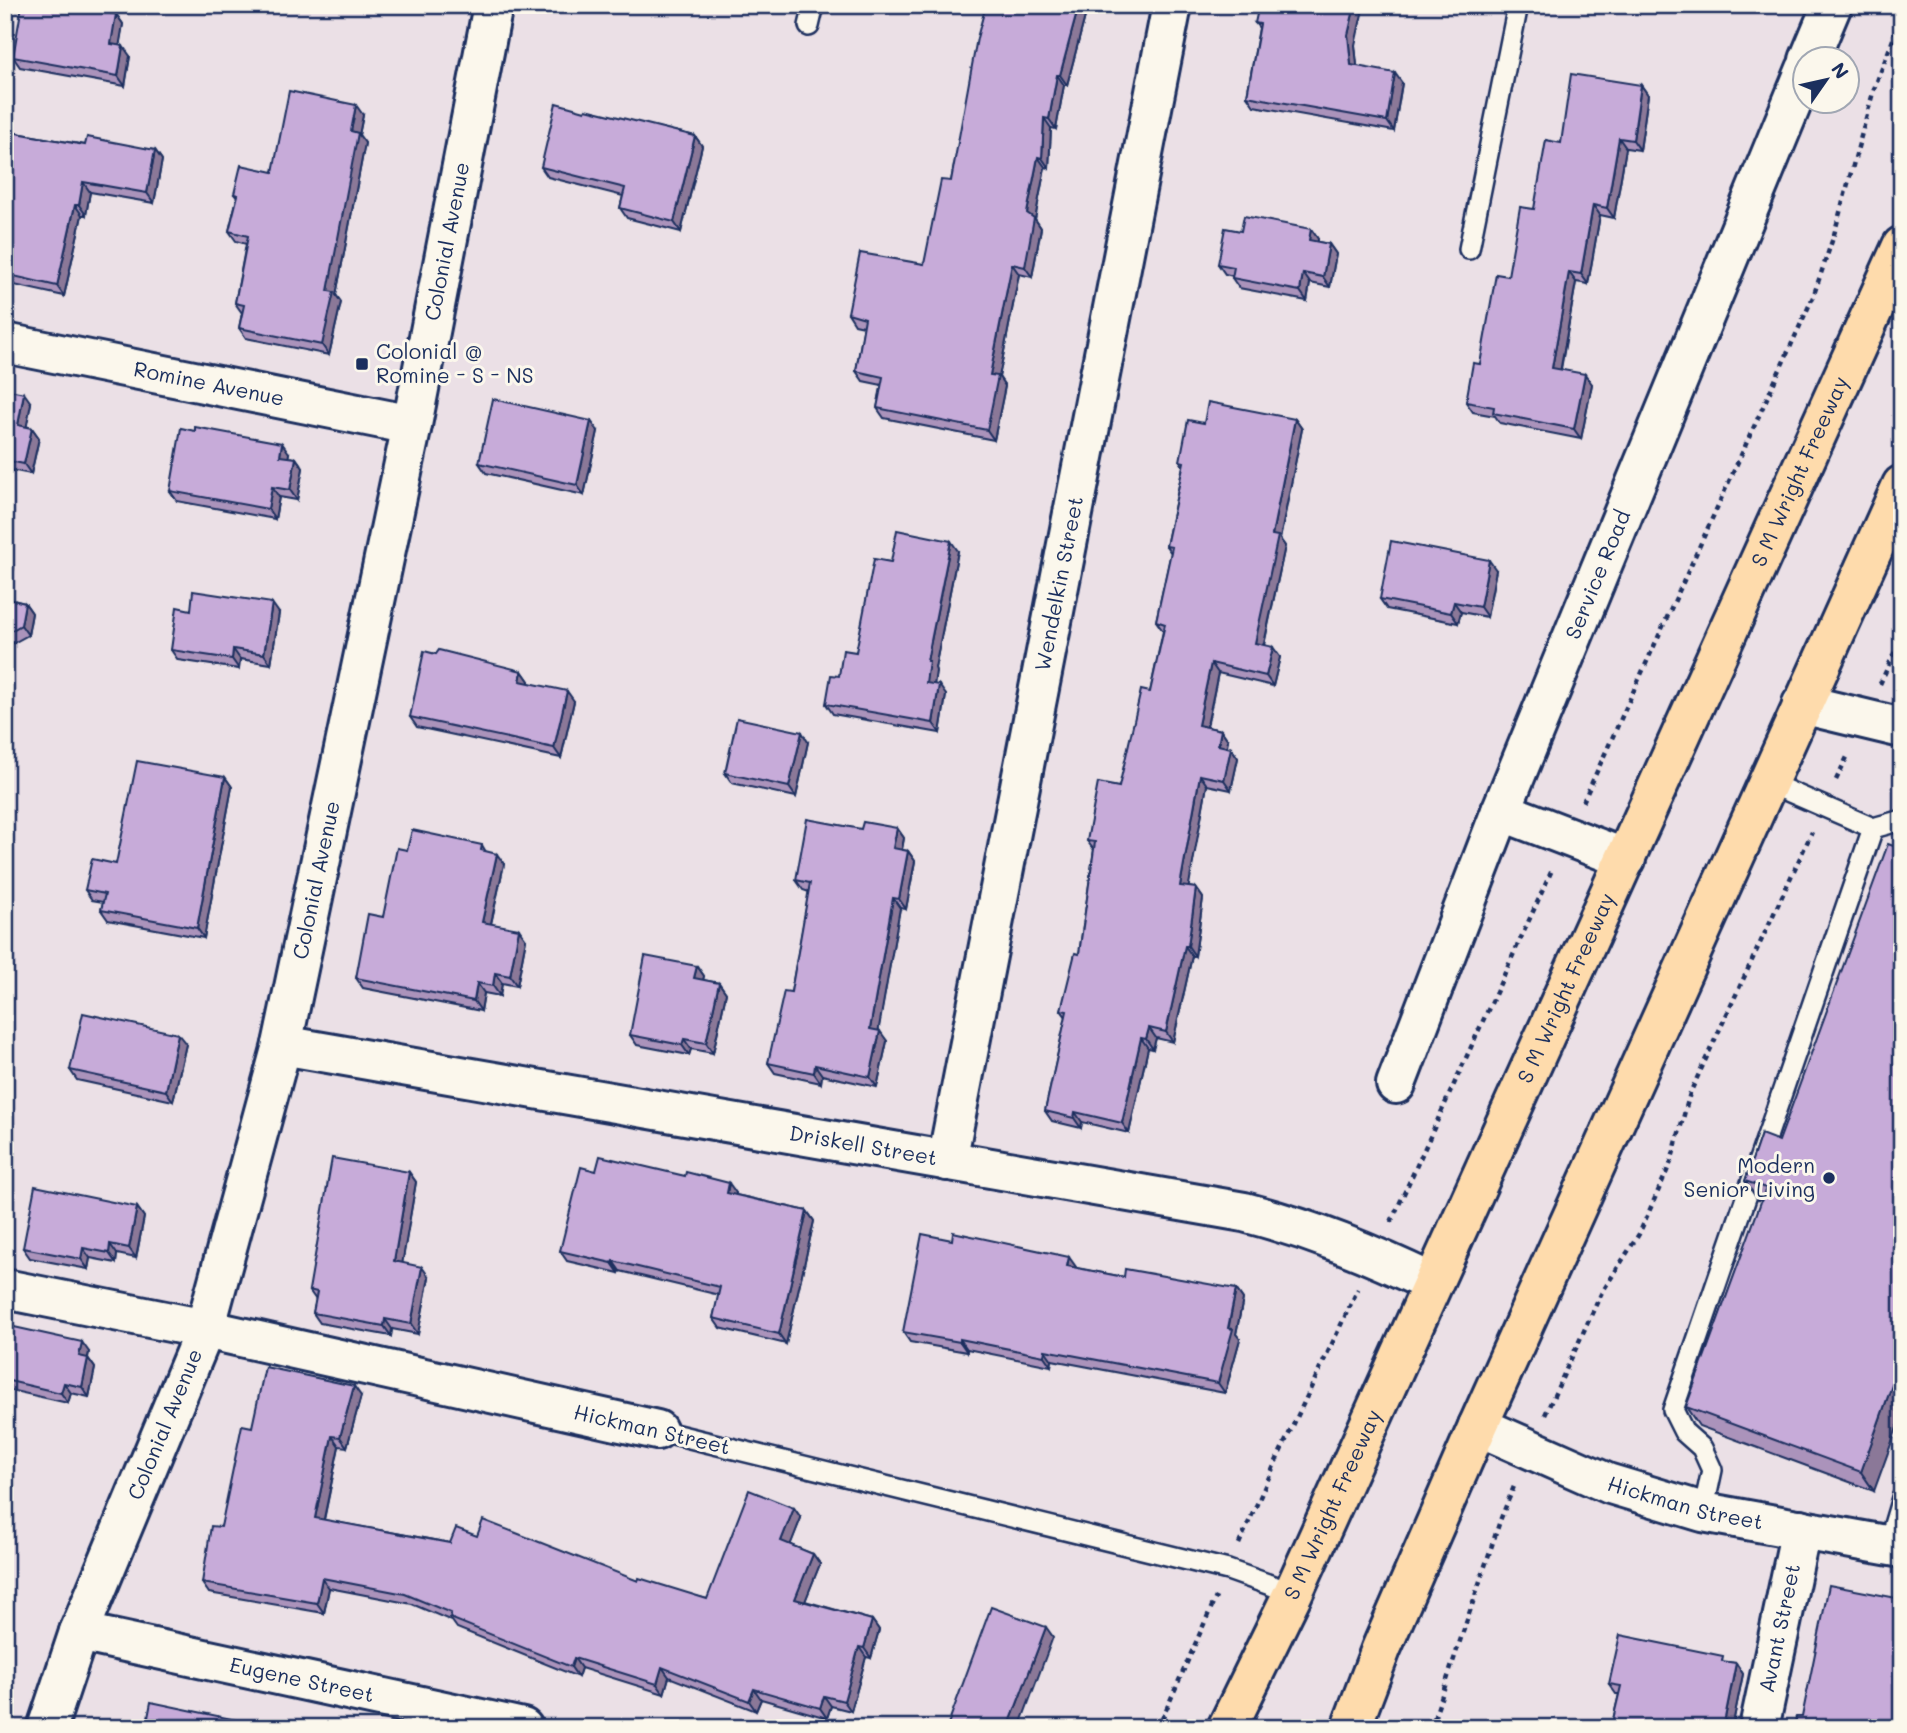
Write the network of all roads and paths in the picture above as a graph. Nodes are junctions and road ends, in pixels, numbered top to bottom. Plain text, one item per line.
1 (493, 5) edge
2 (814, 5) edge
3 (1172, 5) edge
4 (1518, 5) edge
5 (1832, 5) edge
6 (1902, 16) edge
7 (809, 26) dead end
8 (1815, 46) edge
9 (1792, 101) edge
10 (1902, 246) edge
11 (1469, 249) dead end
12 (5, 343) edge
13 (412, 425) junction
14 (1902, 485) edge
15 (1902, 636) edge
16 (1802, 704) junction
17 (1864, 719) junction
18 (1902, 728) edge
19 (1767, 782) junction
20 (1824, 806) junction
21 (1501, 811) junction
22 (1902, 820) edge
23 (1873, 828) junction
24 (1568, 836) junction
25 (1626, 859) junction
26 (282, 1045) junction
27 (1396, 1084) dead end
28 (947, 1161) junction
29 (1373, 1255) junction
30 (1432, 1283) junction
31 (5, 1289) edge
32 (205, 1329) junction
33 (1478, 1426) junction
34 (657, 1430) joint
35 (1529, 1449) junction
36 (1902, 1498) edge
37 (1703, 1512) junction
38 (1801, 1529) junction
39 (1895, 1546) edge
40 (1228, 1570) junction
41 (1293, 1593) junction
42 (79, 1632) junction
43 (47, 1728) edge
44 (523, 1728) edge
45 (1158, 1728) edge
46 (1227, 1728) edge
47 (1351, 1728) edge
48 (1431, 1728) edge
49 (1759, 1728) edge

1 - 13 street, Colonial Avenue
2 - 7 lane
3 - 28 street, Wendelkin Street
4 - 11 lane
5 - 8 street
6 - 24 path
9 - 21 street, Service Road
10 - 25 main road, S M Wright Freeway
12 - 13 street, Romine Avenue
13 - 26 street, Colonial Avenue
14 - 16 main road
15 - 17 path
16 - 17 street
16 - 19 main road
17 - 18 street
17 - 20 path
19 - 20 lane
19 - 33 main road
20 - 23 lane
20 - 35 path
21 - 24 street
21 - 27 street, Service Road
22 - 23 lane
23 - 37 lane
24 - 25 street
24 - 29 path
25 - 30 main road, S M Wright Freeway
26 - 28 street, Driskell Street
26 - 32 street, Colonial Avenue
28 - 29 street, Driskell Street
29 - 30 street, Driskell Street
29 - 40 path
30 - 41 main road, S M Wright Freeway
31 - 32 street, Hickman Street
32 - 34 street, Hickman Street
32 - 42 street, Colonial Avenue
33 - 35 street, Hickman Street
33 - 47 main road
34 - 40 lane, Hickman Street
35 - 37 street, Hickman Street
35 - 48 path
36 - 39 lane
37 - 38 street, Hickman Street
38 - 39 street, Hickman Street
38 - 49 street, Avant Street
40 - 41 lane, Hickman Street
40 - 45 path
41 - 46 main road, S M Wright Freeway
42 - 43 street, Colonial Avenue
42 - 44 street, Eugene Street

